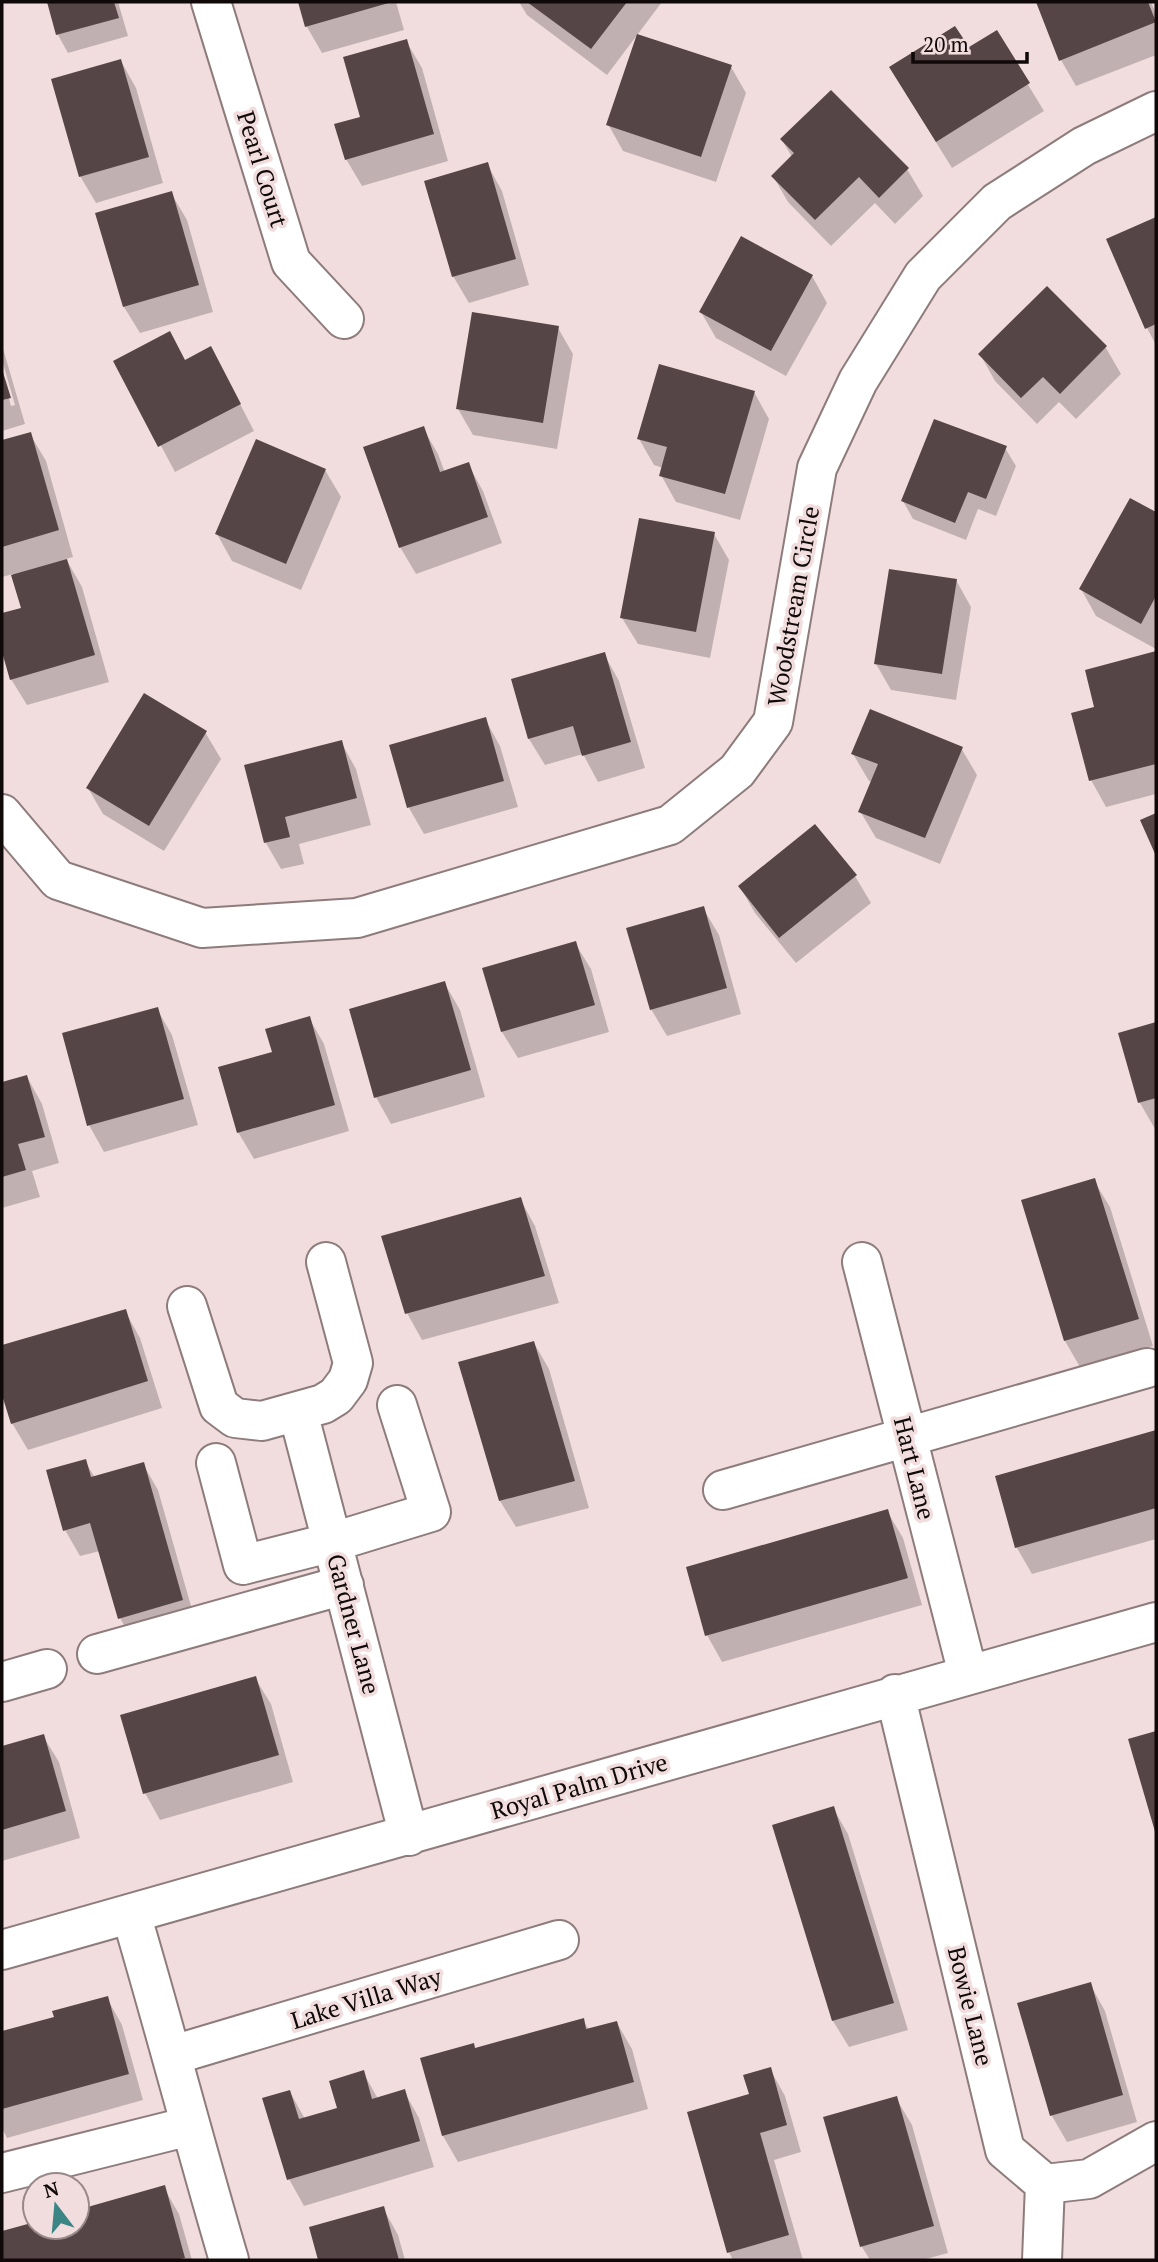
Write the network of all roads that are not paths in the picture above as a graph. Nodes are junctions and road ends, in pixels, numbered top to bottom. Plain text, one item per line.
1 (211, 2) edge
2 (1156, 111) edge
3 (344, 319) dead end
4 (2, 814) edge
5 (326, 1262) dead end
6 (862, 1262) dead end
7 (187, 1306) dead end
8 (1147, 1368) dead end
9 (397, 1405) dead end
10 (299, 1412) junction
11 (907, 1437) junction
12 (216, 1463) dead end
13 (723, 1490) dead end
14 (333, 1542) junction
15 (344, 1585) junction
16 (1156, 1622) edge
17 (97, 1654) dead end
18 (47, 1669) dead end
19 (968, 1674) junction
20 (2, 1682) edge
21 (895, 1694) junction
22 (409, 1836) junction
23 (131, 1914) junction
24 (559, 1940) dead end
25 (2, 1950) edge
26 (173, 2055) junction
27 (190, 2126) junction
28 (1156, 2141) edge
29 (2, 2173) edge
30 (1045, 2184) junction
31 (229, 2260) edge
32 (1042, 2260) edge

1 - 3 street, Pearl Court
2 - 4 street, Woodstream Circle
5 - 10 street
6 - 11 street, Hart Lane
7 - 10 street
8 - 11 street
9 - 14 street
10 - 14 street, Gardner Lane
11 - 13 street
11 - 19 street, Hart Lane
12 - 14 street
14 - 15 street, Gardner Lane
15 - 17 street
15 - 22 street, Gardner Lane
16 - 19 street, Royal Palm Drive
18 - 20 street
19 - 21 street, Royal Palm Drive
21 - 22 street, Royal Palm Drive
21 - 30 street, Bowie Lane
22 - 23 street, Royal Palm Drive
23 - 25 street, Royal Palm Drive
23 - 26 street
24 - 26 street, Lake Villa Way
26 - 27 street
27 - 29 street
27 - 31 street
28 - 30 street
30 - 32 street

